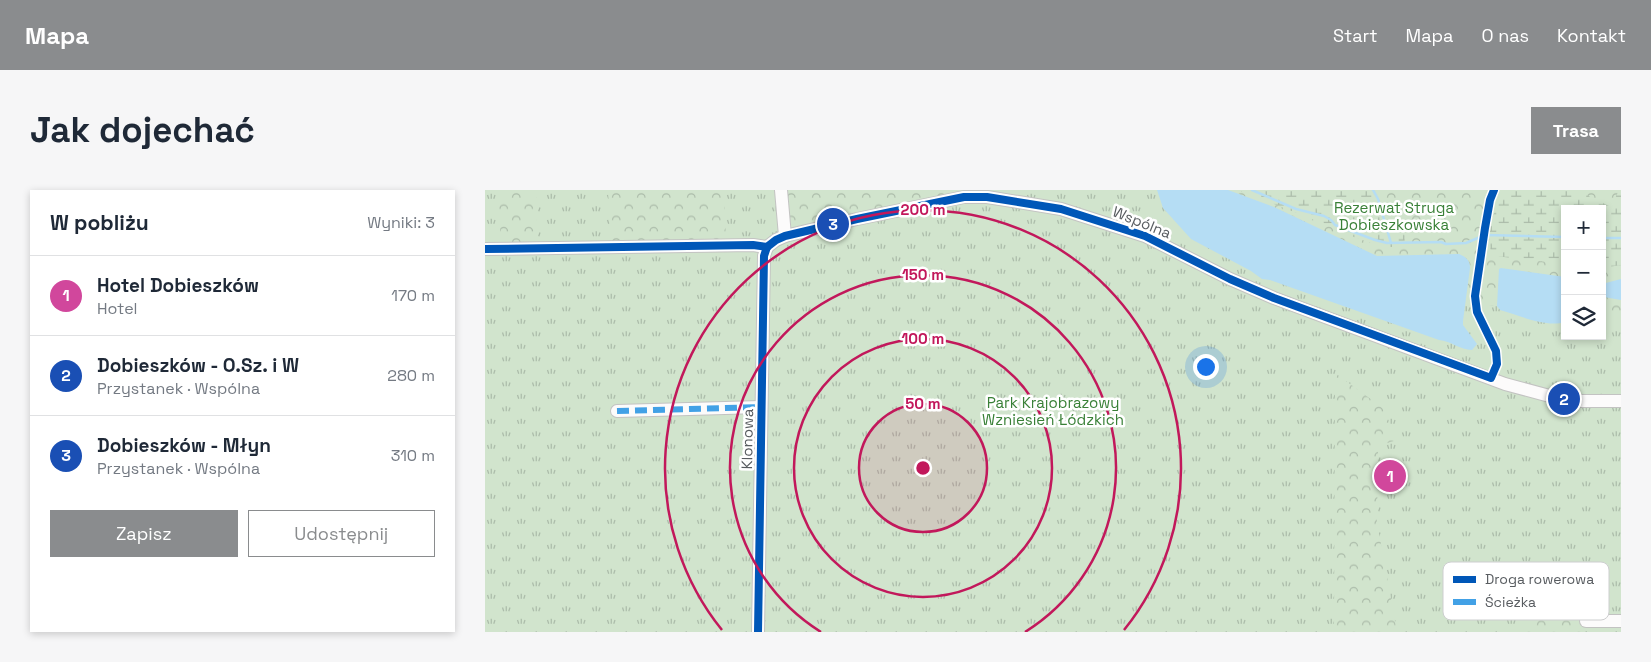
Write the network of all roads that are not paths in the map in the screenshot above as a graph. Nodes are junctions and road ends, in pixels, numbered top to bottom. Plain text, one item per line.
1 (781, 190) edge
2 (785, 236) junction
3 (767, 247) junction
4 (485, 250) edge
5 (1621, 401) edge
6 (761, 406) junction
7 (617, 411) dead end
8 (1586, 621) dead end
9 (1621, 621) edge
10 (758, 632) edge

1 - 2 street
2 - 3 street, Wspólna
2 - 5 street, Wspólna
3 - 4 street
3 - 6 street, Klonowa
6 - 7 street
6 - 10 street, Klonowa
8 - 9 street

